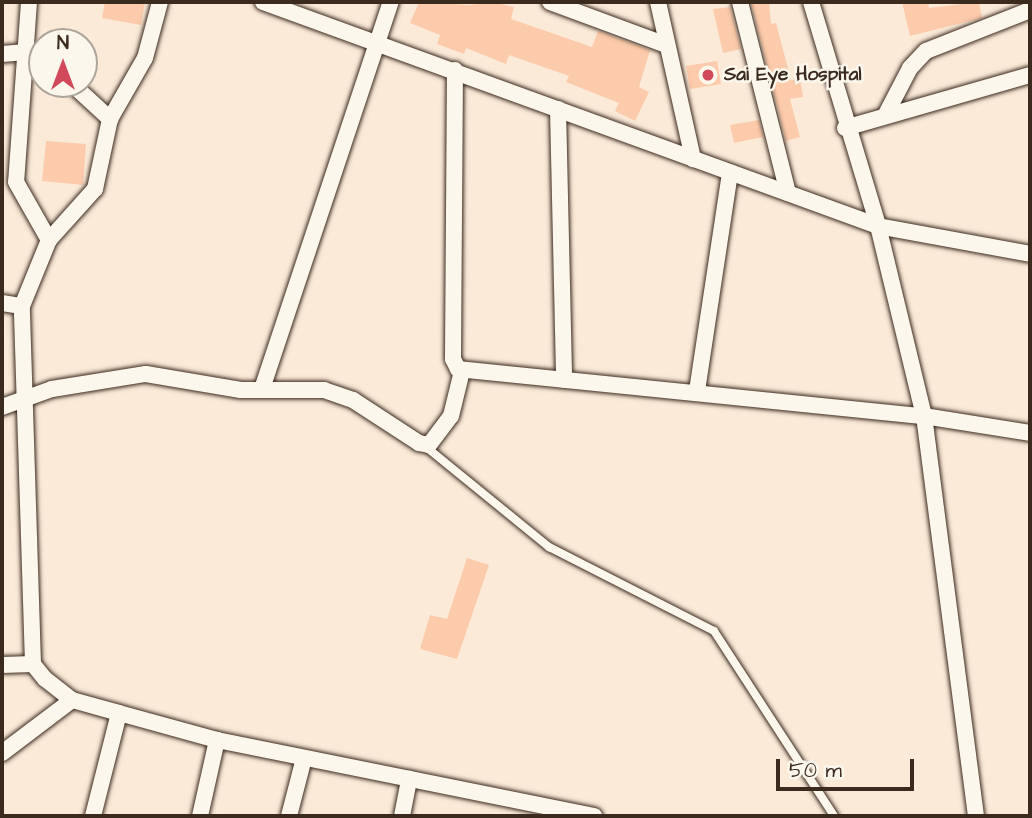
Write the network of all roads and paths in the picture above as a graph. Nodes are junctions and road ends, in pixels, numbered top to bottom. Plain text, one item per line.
1 (29, 2) edge
2 (160, 2) edge
3 (391, 2) edge
4 (550, 2) edge
5 (657, 2) edge
6 (740, 2) edge
7 (810, 2) edge
8 (273, 3) edge
9 (1030, 10) edge
10 (378, 41) junction
11 (666, 45) junction
12 (23, 52) junction
13 (2, 54) edge
14 (28, 54) edge
15 (455, 70) junction
16 (1030, 75) edge
17 (87, 98) edge
18 (558, 109) junction
19 (885, 116) junction
20 (110, 119) junction
21 (845, 128) junction
22 (692, 159) junction
23 (730, 172) junction
24 (9, 182) edge
25 (788, 192) junction
26 (878, 226) junction
27 (49, 240) junction
28 (1030, 254) edge
29 (2, 303) edge
30 (22, 306) junction
31 (462, 371) junction
32 (564, 380) junction
33 (262, 389) junction
34 (697, 391) junction
35 (22, 398) junction
36 (2, 407) edge
37 (924, 416) junction
38 (1030, 433) edge
39 (424, 445) junction
40 (33, 664) junction
41 (2, 665) edge
42 (72, 700) junction
43 (119, 713) junction
44 (217, 740) junction
45 (2, 752) edge
46 (304, 758) junction
47 (409, 779) junction
48 (525, 809) edge
49 (93, 816) edge
50 (200, 816) edge
51 (289, 816) edge
52 (402, 816) edge
53 (594, 816) edge
54 (834, 816) edge
55 (976, 816) edge

1 - 12 street
2 - 20 street
3 - 10 street
4 - 11 street
5 - 11 street
6 - 25 street
7 - 21 street
8 - 10 street
9 - 19 street
10 - 15 street
10 - 33 street
11 - 22 street
12 - 13 street
12 - 14 street
12 - 24 street
15 - 18 street
15 - 31 street
16 - 19 street
17 - 20 street
18 - 22 street
18 - 32 street
19 - 21 street
20 - 27 street
21 - 26 street
22 - 23 street
23 - 25 street
23 - 34 street
24 - 27 street
25 - 26 street
26 - 28 street
26 - 37 street
27 - 30 street
29 - 30 street
30 - 35 street
31 - 32 street
31 - 39 street
32 - 34 street
33 - 35 street
33 - 39 street
34 - 37 street
35 - 36 street
35 - 40 street
37 - 38 street
37 - 55 street
39 - 54 lane
40 - 41 street
40 - 42 street
42 - 43 street
42 - 45 street
43 - 44 street
43 - 49 street
44 - 46 street
44 - 50 street
46 - 47 street
46 - 51 street
47 - 48 street
47 - 52 street
48 - 53 street

